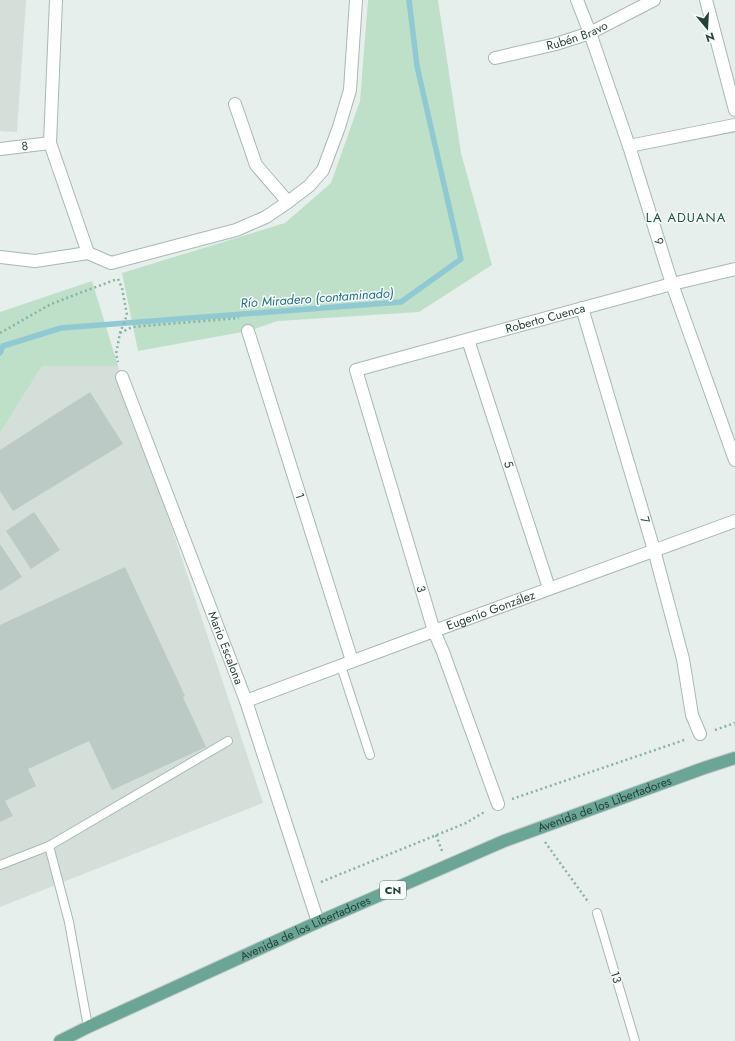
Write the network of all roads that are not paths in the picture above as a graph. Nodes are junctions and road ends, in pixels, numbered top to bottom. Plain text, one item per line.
1 (56, 0) edge
2 (356, 0) edge
3 (577, 0) edge
4 (654, 0) edge
5 (706, 0) edge
6 (590, 34) junction
7 (495, 58) dead end
8 (235, 104) dead end
9 (735, 110) edge
10 (735, 125) edge
11 (50, 143) junction
12 (629, 146) junction
13 (0, 149) edge
14 (288, 202) junction
15 (88, 253) junction
16 (0, 257) edge
17 (735, 269) edge
18 (672, 284) junction
19 (582, 308) junction
20 (248, 331) road end
21 (468, 340) junction
22 (356, 370) joint
23 (122, 376) road end
24 (735, 460) edge
25 (735, 521) edge
26 (654, 550) junction
27 (549, 588) junction
28 (434, 631) junction
29 (352, 661) junction
30 (341, 666) junction
31 (246, 701) junction
32 (700, 734) road end
33 (228, 741) dead end
34 (370, 755) dead end
35 (735, 758) edge
36 (498, 804) road end
37 (49, 846) junction
38 (0, 865) edge
39 (596, 913) road end
40 (318, 922) junction
41 (88, 1027) junction
42 (60, 1041) edge
43 (635, 1041) edge

1 - 11 street
2 - 14 street
3 - 6 street, 9
4 - 6 street, Rubén Bravo
5 - 9 street
6 - 7 street, Rubén Bravo
6 - 12 street, 9
8 - 14 street
10 - 12 street
11 - 13 street, 8
11 - 15 street
12 - 18 street, 9
14 - 15 street
15 - 16 street
17 - 18 street, Roberto Cuenca
18 - 19 street, Roberto Cuenca
18 - 24 street, 9
19 - 21 street, Roberto Cuenca
19 - 26 street, 7
20 - 29 street, 1
21 - 22 street, Roberto Cuenca
21 - 27 street, 5
22 - 28 street, 3
23 - 31 street, Mario Escalona
25 - 26 street, Eugenio González
26 - 27 street, Eugenio González
26 - 32 street, 7
27 - 28 street, Eugenio González
28 - 29 street, Eugenio González
28 - 36 street, 3
29 - 30 street, Eugenio González
30 - 31 street, Eugenio González
30 - 34 lane
31 - 40 street, Mario Escalona
33 - 37 lane
35 - 40 main road, Avenida de los Libertadores / CN
37 - 38 lane
37 - 41 lane
39 - 43 lane, 13
40 - 41 main road, Avenida de los Libertadores / CN
41 - 42 main road, Avenida de los Libertadores / CN

